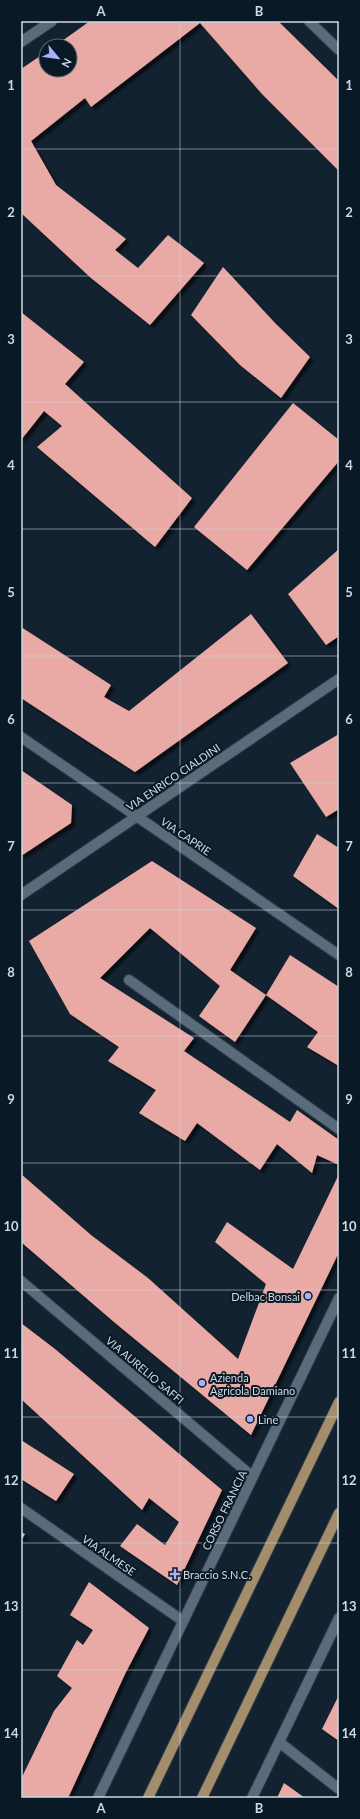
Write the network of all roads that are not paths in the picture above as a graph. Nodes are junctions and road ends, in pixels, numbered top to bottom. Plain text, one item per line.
1 (52, 21) edge
2 (309, 21) edge
3 (21, 42) edge
4 (339, 50) edge
5 (339, 679) edge
6 (21, 736) edge
7 (136, 816) junction
8 (21, 895) edge
9 (339, 955) edge
10 (130, 980) dead end
11 (339, 1129) edge
12 (21, 1281) edge
13 (339, 1298) edge
14 (339, 1402) edge
15 (253, 1477) junction
16 (21, 1508) edge
17 (339, 1513) edge
18 (339, 1618) edge
19 (183, 1622) junction
20 (279, 1742) junction
21 (339, 1789) edge
22 (98, 1798) edge
23 (148, 1798) edge
24 (202, 1798) edge
25 (252, 1798) edge

1 - 3 street
2 - 4 street
5 - 7 street, VIA ENRICO CIALDINI
6 - 7 street, VIA CAPRIE
7 - 8 street, VIA ENRICO CIALDINI
7 - 9 street, VIA CAPRIE
10 - 11 street
12 - 15 street, VIA AURELIO SAFFI
13 - 15 street, CORSO FRANCIA
14 - 23 main road
15 - 19 street, CORSO FRANCIA
16 - 19 street, VIA ALMESE
17 - 24 main road
18 - 20 street
19 - 22 street, CORSO FRANCIA
20 - 21 street
20 - 25 street

